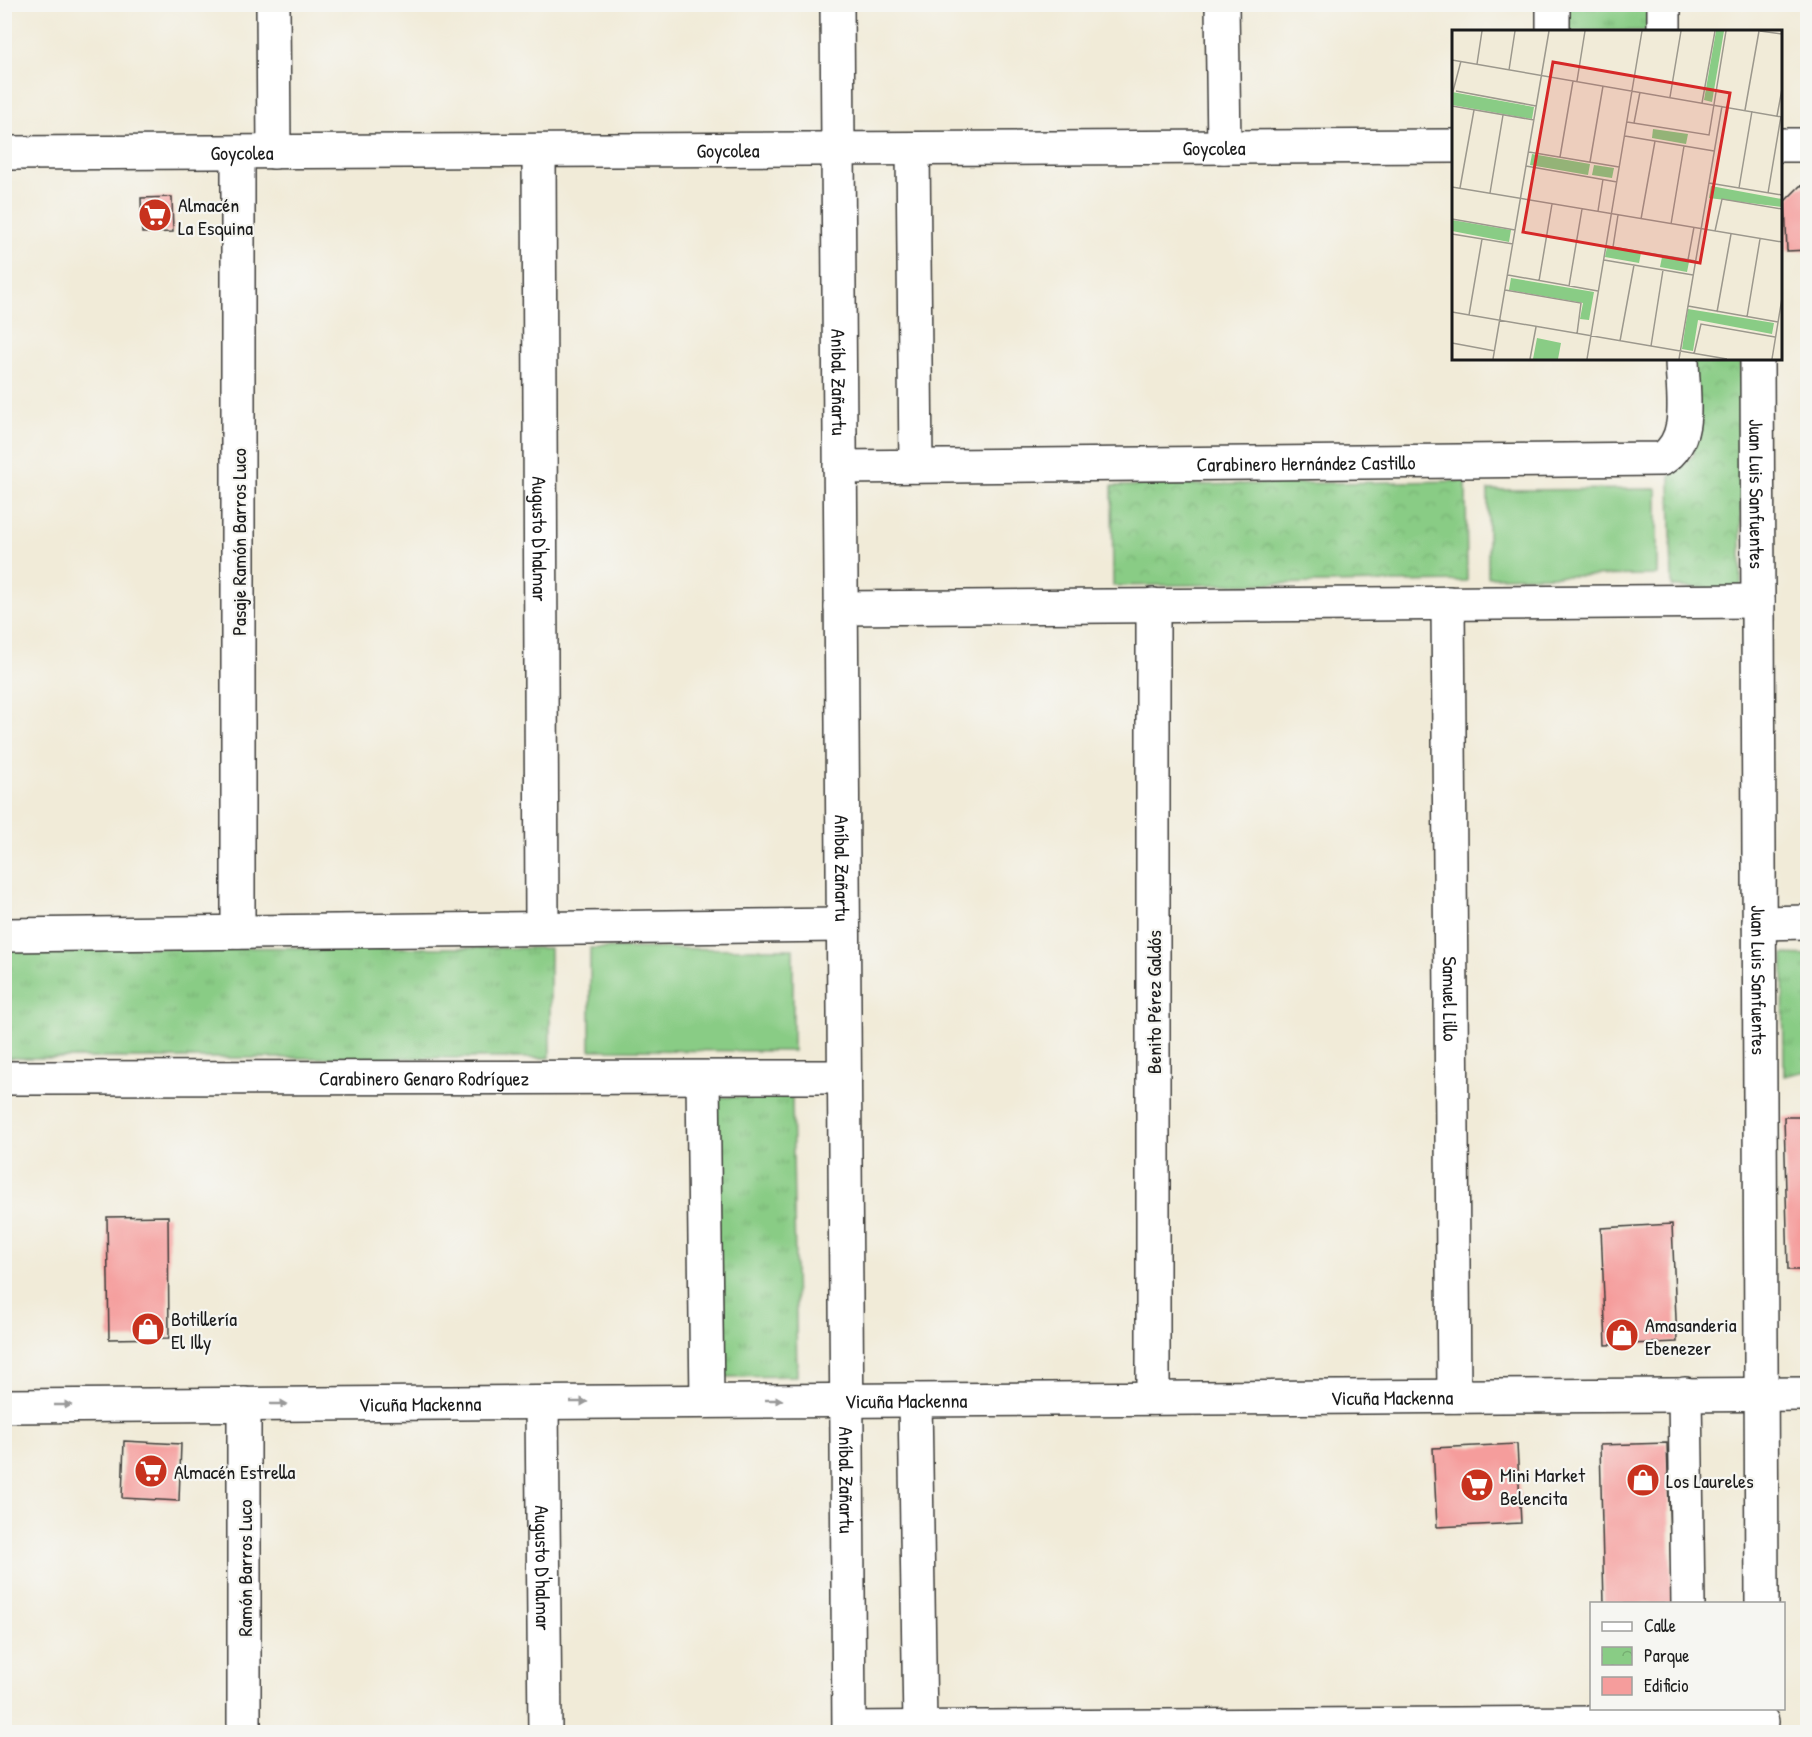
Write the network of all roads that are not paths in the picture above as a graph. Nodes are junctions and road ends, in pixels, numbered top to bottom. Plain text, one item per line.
1 (273, 4) edge
2 (837, 4) edge
3 (1222, 4) edge
4 (1552, 4) edge
5 (1664, 4) edge
6 (1553, 30) edge
7 (1664, 30) edge
8 (1782, 145) edge
9 (1808, 145) edge
10 (1452, 146) edge
11 (1224, 147) junction
12 (838, 149) junction
13 (913, 149) junction
14 (539, 151) junction
15 (238, 152) junction
16 (274, 152) junction
17 (4, 153) edge
18 (1682, 360) edge
19 (1757, 360) edge
20 (916, 466) junction
21 (840, 467) junction
22 (1758, 601) junction
23 (1448, 603) junction
24 (1152, 605) junction
25 (841, 608) junction
26 (1808, 922) edge
27 (1759, 923) junction
28 (843, 925) junction
29 (542, 928) junction
30 (238, 932) junction
31 (4, 934) edge
32 (703, 1077) junction
33 (845, 1077) junction
34 (4, 1078) edge
35 (1685, 1394) junction
36 (1761, 1394) junction
37 (1808, 1394) edge
38 (1454, 1396) junction
39 (1153, 1398) junction
40 (847, 1400) junction
41 (915, 1400) junction
42 (707, 1401) junction
43 (542, 1402) junction
44 (244, 1404) junction
45 (4, 1406) edge
46 (1688, 1602) edge
47 (1762, 1602) edge
48 (1689, 1716) edge
49 (1762, 1721) edge
50 (920, 1728) junction
51 (849, 1730) edge
52 (244, 1732) edge
53 (545, 1732) edge

1 - 16 street
2 - 12 street, Aníbal Zañartu
3 - 11 street
4 - 6 street
5 - 7 street
8 - 9 street
10 - 11 street, Goycolea
11 - 13 street, Goycolea
12 - 13 street, Goycolea
12 - 14 street, Goycolea
12 - 21 street, Aníbal Zañartu
13 - 20 street
14 - 16 street, Goycolea
14 - 29 street, Augusto D'halmar
15 - 16 street, Goycolea
15 - 17 street, Goycolea
15 - 30 street, Pasaje Ramón Barros Luco
18 - 20 street, Carabinero Hernández Castillo
19 - 22 street, Juan Luis Sanfuentes
20 - 21 street, Carabinero Hernández Castillo
21 - 25 street, Aníbal Zañartu
22 - 23 street
22 - 27 street, Juan Luis Sanfuentes
23 - 24 street
23 - 38 street, Samuel Lillo
24 - 25 street
24 - 39 street, Benito Pérez Galdós
25 - 28 street, Aníbal Zañartu
26 - 27 street
27 - 36 street, Juan Luis Sanfuentes
28 - 29 street
28 - 33 street, Aníbal Zañartu
29 - 30 street
30 - 31 street
32 - 33 street, Carabinero Genaro Rodríguez
32 - 34 street, Carabinero Genaro Rodríguez
32 - 42 street
33 - 40 street, Aníbal Zañartu
35 - 36 street, Vicuña Mackenna
35 - 38 street, Vicuña Mackenna
35 - 46 street
36 - 37 street, Vicuña Mackenna
36 - 47 street, Juan Luis Sanfuentes
38 - 39 street, Vicuña Mackenna
39 - 41 street, Vicuña Mackenna
40 - 41 street, Vicuña Mackenna
42 -> 40 street, Vicuña Mackenna
40 - 51 street, Aníbal Zañartu
41 - 50 street
43 -> 42 street, Vicuña Mackenna
44 -> 43 street, Vicuña Mackenna
43 - 53 street, Augusto D'halmar
45 -> 44 street, Vicuña Mackenna
44 - 52 street, Ramón Barros Luco
48 - 49 street
48 - 50 street
50 - 51 street

